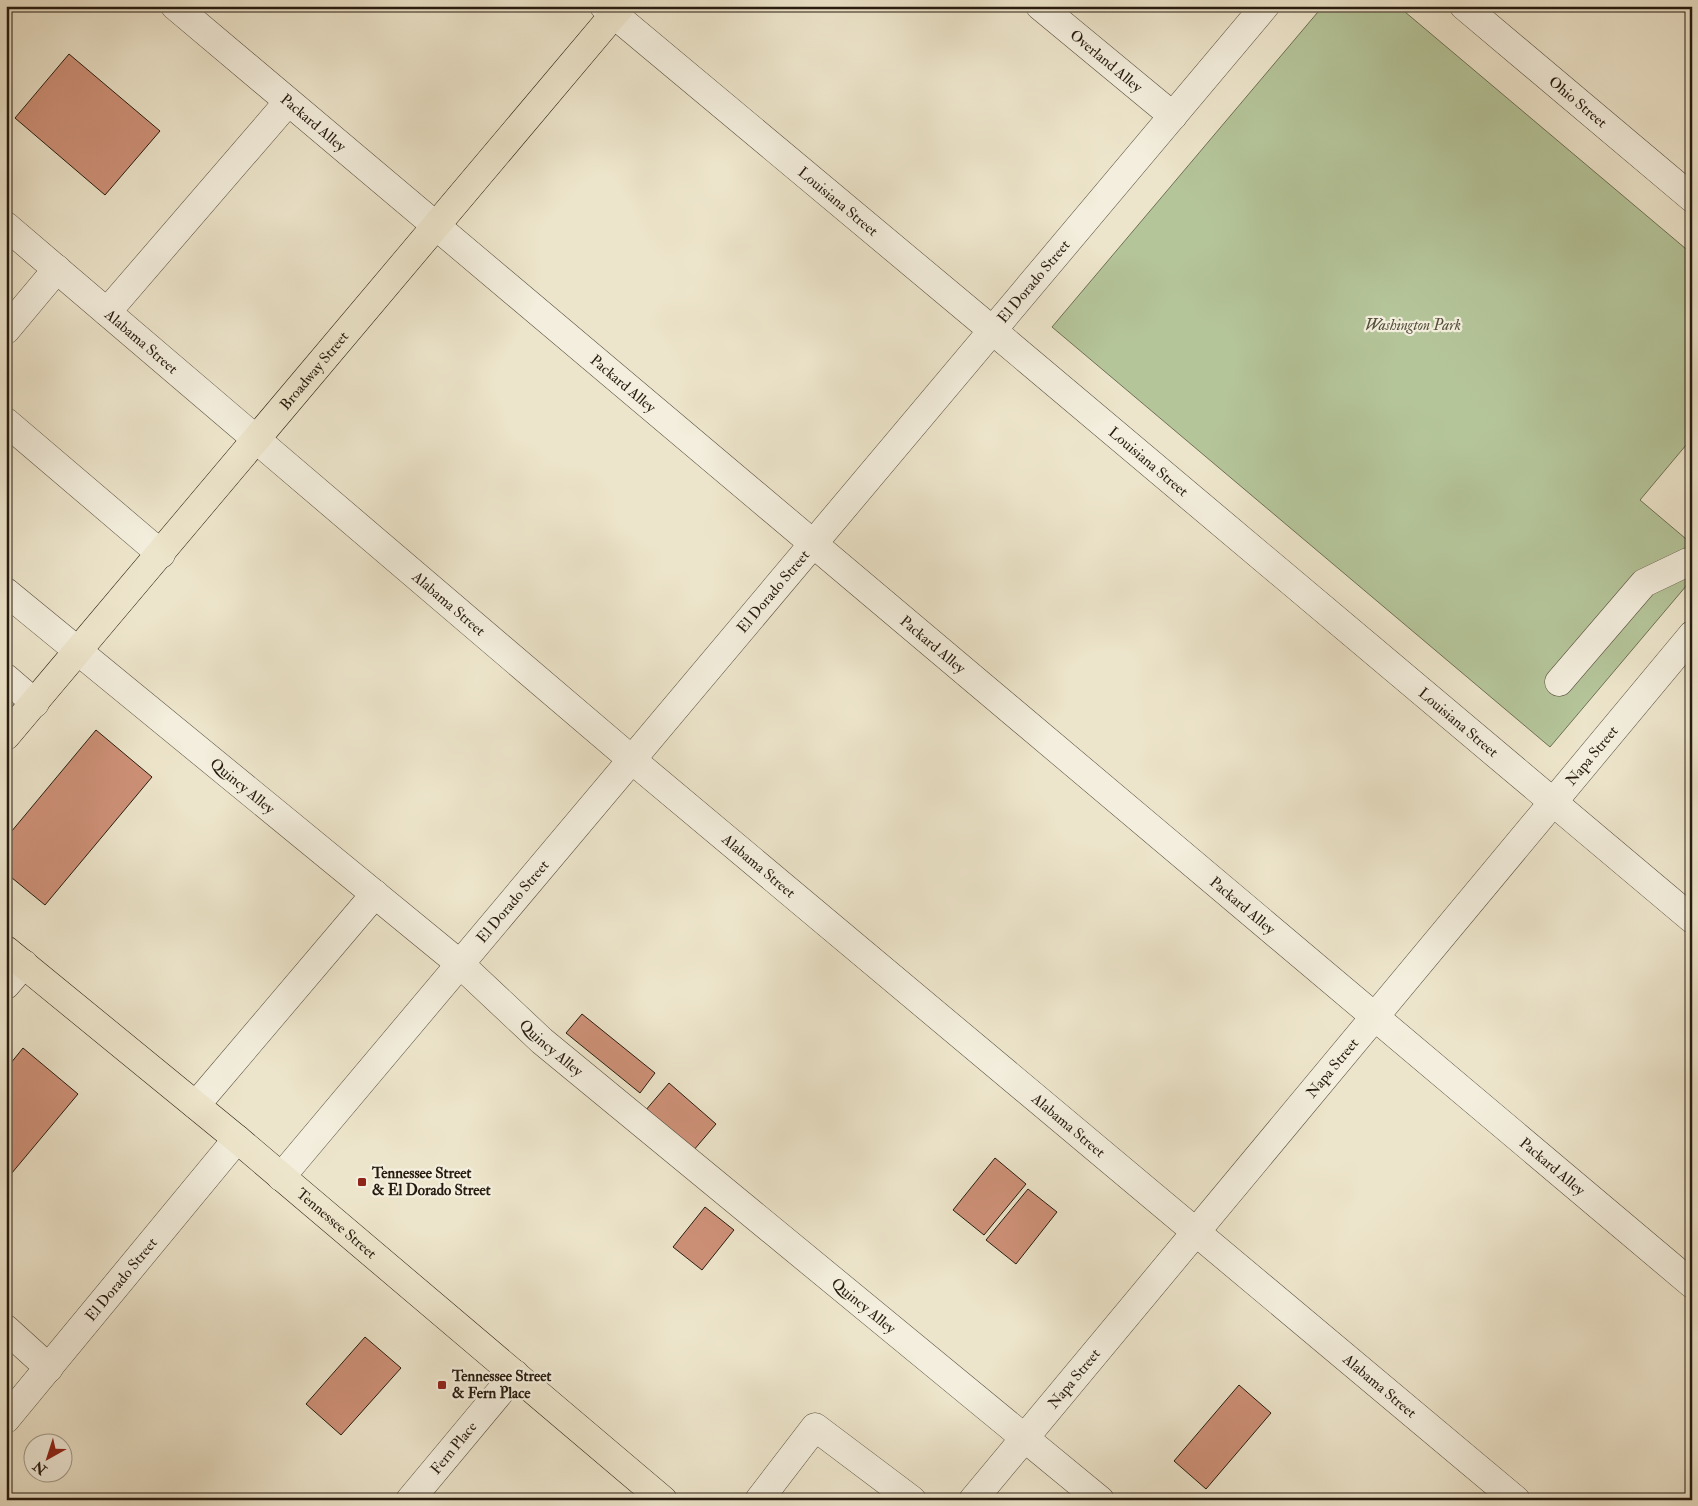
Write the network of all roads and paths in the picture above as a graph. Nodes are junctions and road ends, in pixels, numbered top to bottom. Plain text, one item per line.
1 (175, 6) edge
2 (1040, 6) edge
3 (1265, 6) edge
4 (1464, 6) edge
5 (613, 9) edge
6 (288, 102) junction
7 (1173, 116) junction
8 (1692, 198) edge
9 (6, 226) edge
10 (435, 226) junction
11 (57, 269) junction
12 (107, 312) junction
13 (6, 330) edge
14 (992, 330) junction
15 (6, 422) edge
16 (256, 439) junction
17 (813, 544) junction
18 (161, 554) junction
19 (1692, 565) edge
20 (6, 592) edge
21 (1692, 635) edge
22 (77, 652) junction
23 (6, 678) edge
24 (1559, 682) dead end
25 (35, 702) junction
26 (6, 736) edge
27 (631, 759) junction
28 (1553, 802) junction
29 (375, 894) junction
30 (1692, 919) edge
31 (15, 957) edge
32 (460, 964) junction
33 (6, 985) edge
34 (1375, 1017) junction
35 (196, 1105) junction
36 (237, 1138) junction
37 (281, 1177) junction
38 (1197, 1232) junction
39 (1692, 1284) edge
40 (6, 1328) edge
41 (49, 1368) junction
42 (515, 1374) junction
43 (6, 1419) edge
44 (1024, 1437) junction
45 (410, 1500) edge
46 (663, 1500) edge
47 (759, 1500) edge
48 (912, 1500) edge
49 (973, 1500) edge
50 (1100, 1500) edge
51 (1516, 1500) edge

1 - 6 street, Packard Alley
2 - 7 street, Overland Alley
3 - 7 street, El Dorado Street
4 - 8 street, Ohio Street
5 - 10 main road, Broadway Street
5 - 14 street, Louisiana Street
6 - 10 street, Packard Alley
6 - 12 street
7 - 14 street, El Dorado Street
9 - 11 street, Alabama Street
10 - 16 main road, Broadway Street
10 - 17 street, Packard Alley
11 - 12 street, Alabama Street
11 - 13 street
12 - 16 street, Alabama Street
14 - 17 street, El Dorado Street
14 - 28 street, Louisiana Street
15 - 18 street
16 - 18 main road, Broadway Street
16 - 27 street, Alabama Street
17 - 27 street, El Dorado Street
17 - 34 street, Packard Alley
18 - 22 main road, Broadway Street
19 - 24 street
20 - 22 street, Quincy Alley
21 - 28 street, Napa Street
22 - 25 main road, Broadway Street
22 - 29 street, Quincy Alley
23 - 25 street
25 - 26 main road, Broadway Street
27 - 32 street, El Dorado Street
27 - 38 street, Alabama Street
28 - 30 street, Louisiana Street
28 - 34 street, Napa Street
29 - 32 street, Quincy Alley
29 - 35 street
31 - 33 street
31 - 35 main road, Tennessee Street
32 - 37 street, El Dorado Street
32 - 44 street, Quincy Alley
34 - 38 street, Napa Street
34 - 39 street, Packard Alley
35 - 36 main road, Tennessee Street
36 - 37 main road, Tennessee Street
36 - 41 street, El Dorado Street
37 - 42 main road, Tennessee Street
38 - 44 street, Napa Street
38 - 51 street, Alabama Street
40 - 41 street
41 - 43 street, El Dorado Street
42 - 45 street, Fern Place
42 - 46 main road, Tennessee Street
44 - 49 street, Napa Street
44 - 50 street, Quincy Alley
47 - 48 street

